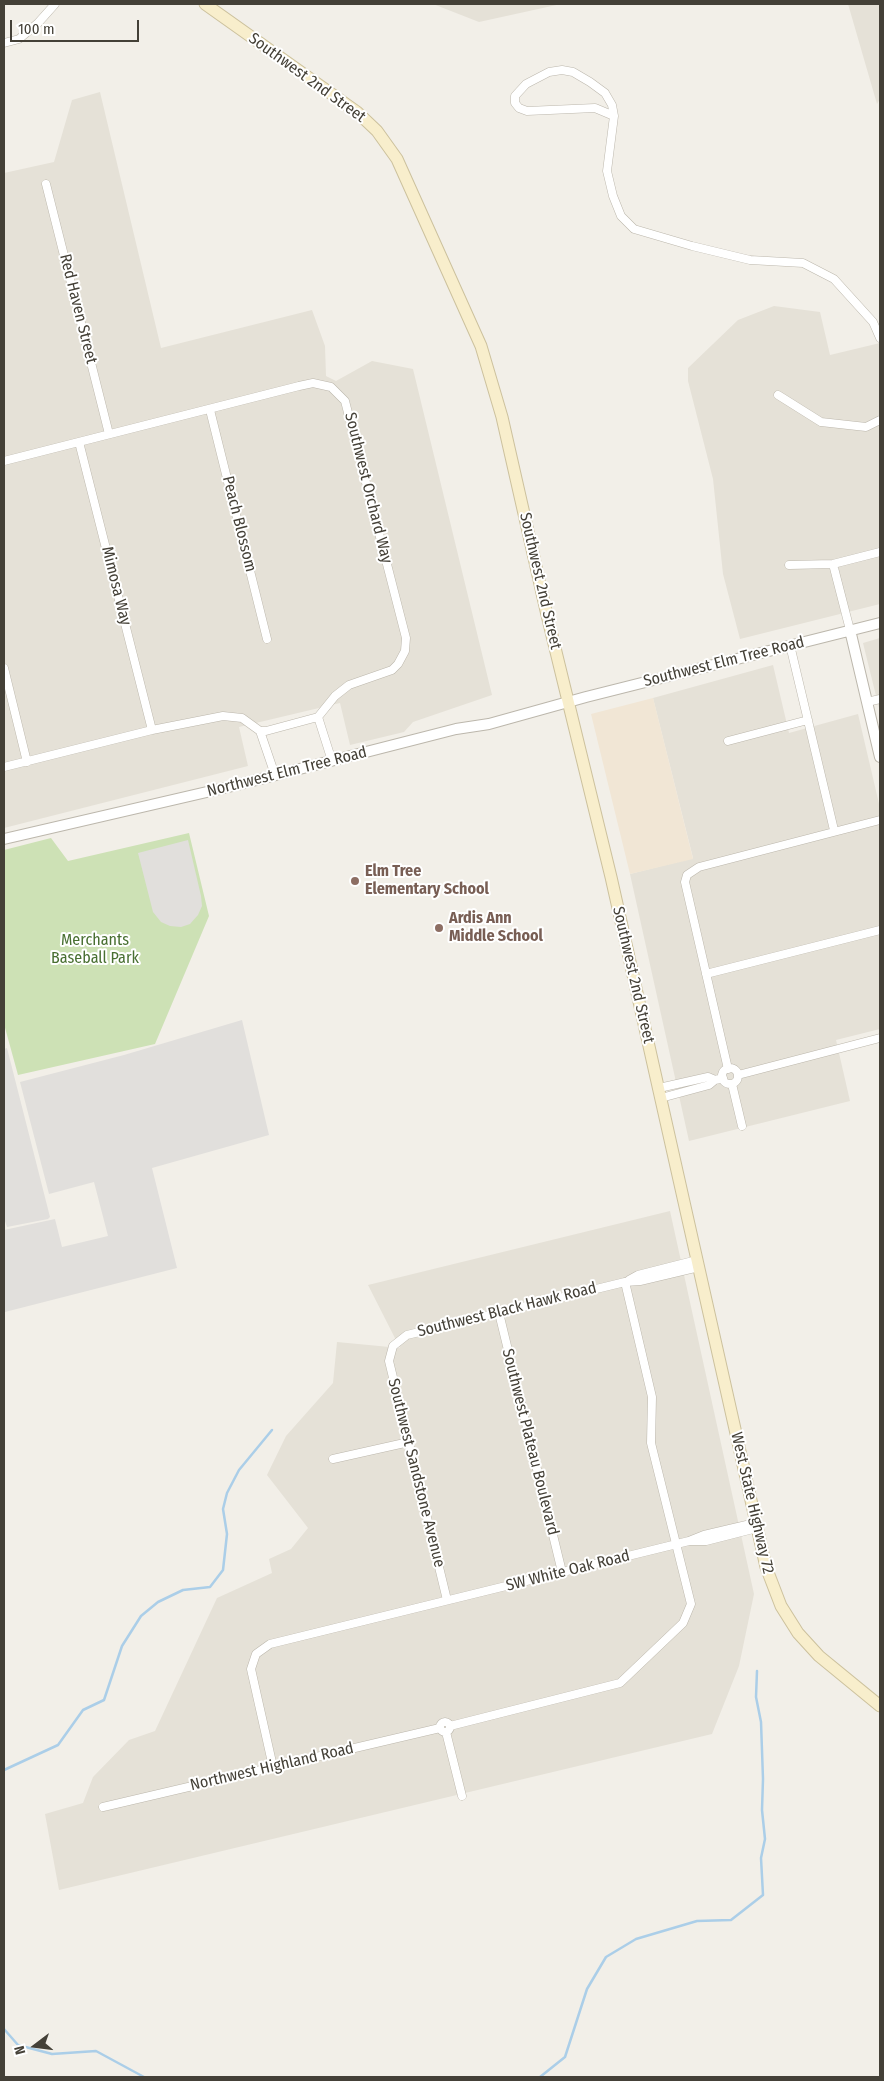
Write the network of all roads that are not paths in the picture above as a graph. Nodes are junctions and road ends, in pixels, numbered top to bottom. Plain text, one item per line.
1 (55, 4) edge
2 (205, 4) edge
3 (4, 43) edge
4 (614, 116) junction
5 (46, 184) dead end
6 (880, 338) edge
7 (778, 394) dead end
8 (210, 410) junction
9 (880, 420) edge
10 (109, 434) junction
11 (79, 442) junction
12 (4, 461) edge
13 (880, 552) edge
14 (833, 564) junction
15 (789, 565) dead end
16 (880, 623) edge
17 (850, 630) junction
18 (267, 639) dead end
19 (790, 645) junction
20 (4, 668) edge
21 (880, 699) edge
22 (569, 702) junction
23 (867, 702) junction
24 (318, 717) junction
25 (808, 720) junction
26 (152, 730) junction
27 (260, 730) junction
28 (728, 741) dead end
29 (880, 757) edge
30 (332, 761) junction
31 (27, 762) junction
32 (4, 767) edge
33 (275, 775) junction
34 (880, 820) edge
35 (834, 830) junction
36 (4, 840) edge
37 (880, 930) edge
38 (706, 974) junction
39 (880, 1038) edge
40 (728, 1069) junction
41 (738, 1074) junction
42 (719, 1079) junction
43 (732, 1084) junction
44 (660, 1093) junction
45 (742, 1126) dead end
46 (698, 1263) junction
47 (625, 1282) junction
48 (499, 1313) junction
49 (393, 1346) joint
50 (409, 1442) junction
51 (333, 1460) dead end
52 (756, 1525) junction
53 (676, 1544) junction
54 (562, 1572) junction
55 (447, 1600) junction
56 (880, 1706) edge
57 (445, 1729) junction
58 (273, 1767) junction
59 (462, 1796) dead end
60 (103, 1807) dead end

1 - 3 street
2 - 22 main road, Southwest 2nd Street
4 - 4 street
4 - 6 street
5 - 10 street, Red Haven Street
7 - 9 street
8 - 10 street, Southwest Orchard Way
8 - 18 street, Peach Blossom
8 - 24 street, Southwest Orchard Way
10 - 11 street, Southwest Orchard Way
11 - 12 street, Southwest Orchard Way
11 - 26 street, Mimosa Way
13 - 14 street
14 - 15 street
14 - 17 street
16 - 17 street, Southwest Elm Tree Road
17 - 19 street, Southwest Elm Tree Road
17 - 23 street
19 - 22 street, Southwest Elm Tree Road
19 - 25 street
20 - 31 street
21 - 23 street
22 - 30 street, Northwest Elm Tree Road
22 - 44 main road, Southwest 2nd Street
23 - 29 street
24 - 27 street
24 - 30 street
25 - 28 street
25 - 35 street
26 - 27 street
26 - 31 street
27 - 33 street
30 - 33 street, Northwest Elm Tree Road
31 - 32 street
33 - 36 street, Northwest Elm Tree Road
34 - 35 street
35 - 38 street
37 - 38 street
38 - 40 street
39 - 41 street
40 - 41 street
40 - 42 street
41 - 43 street
42 - 43 street
42 - 44 street
43 - 45 street
44 - 46 main road, Southwest 2nd Street
46 - 47 street, Southwest Black Hawk Road
46 - 52 main road, West State Highway 72
47 - 48 street, Southwest Black Hawk Road
47 - 53 street, Northwest Highland Road
48 - 49 street, Southwest Black Hawk Road
48 - 54 street, Southwest Plateau Boulevard
49 - 50 street, Southwest Sandstone Avenue
50 - 51 street
50 - 55 street, Southwest Sandstone Avenue
52 - 53 street, SW White Oak Road
52 - 56 main road, West State Highway 72
53 - 54 street, SW White Oak Road
53 - 57 street, Northwest Highland Road
54 - 55 street, SW White Oak Road
55 - 58 street, SW White Oak Road
57 - 58 street, Northwest Highland Road
57 - 59 street
58 - 60 street, Northwest Highland Road

